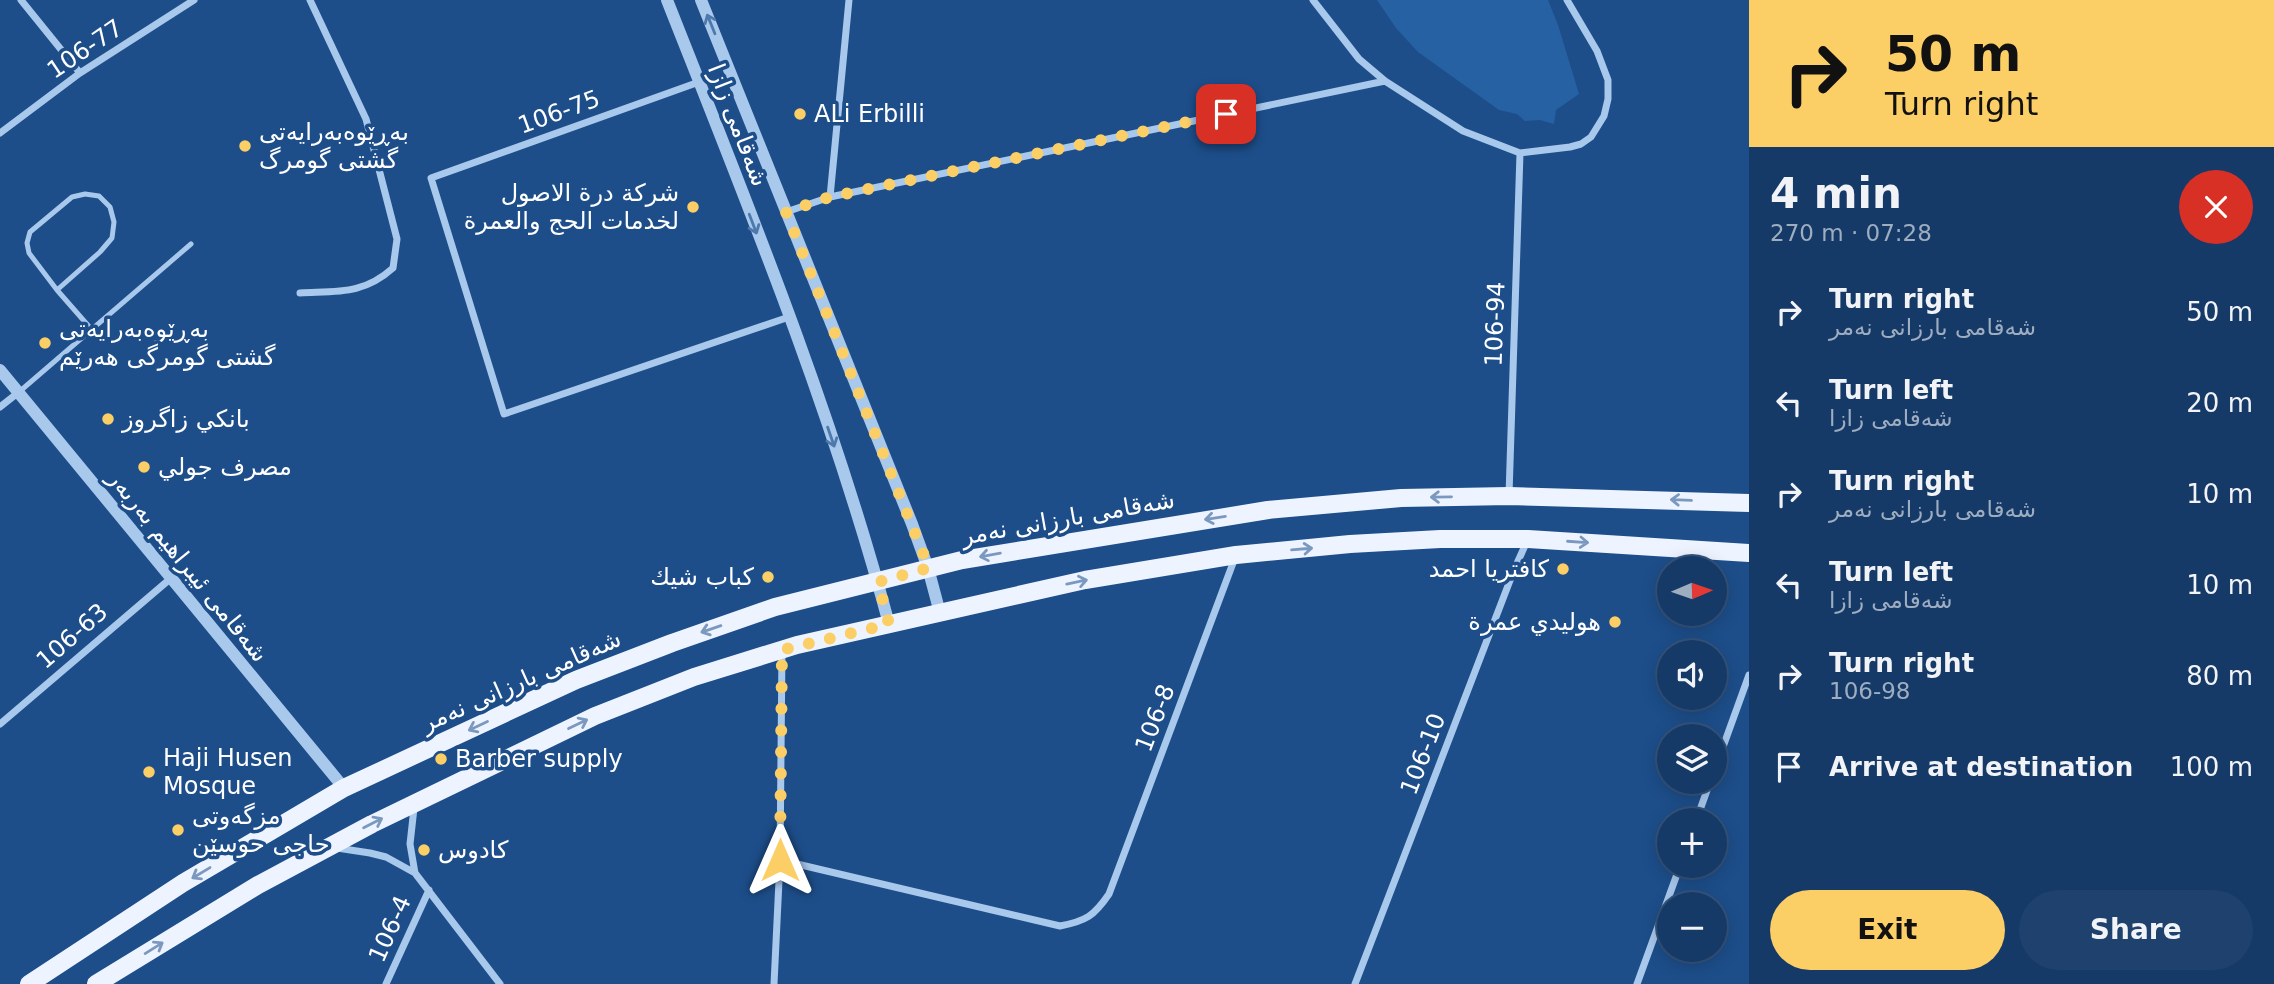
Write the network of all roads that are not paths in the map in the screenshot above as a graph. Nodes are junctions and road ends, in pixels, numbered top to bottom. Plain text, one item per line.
1 (22, 0) edge
2 (194, 0) edge
3 (310, 0) edge
4 (667, 0) edge
5 (701, 0) edge
6 (850, 0) edge
7 (1313, 0) edge
8 (1567, 0) edge
9 (79, 74) junction
10 (1385, 81) junction
11 (699, 82) junction
12 (0, 133) edge
13 (1520, 153) junction
14 (830, 197) junction
15 (786, 212) junction
16 (191, 244) dead end
17 (57, 290) junction
18 (300, 293) dead end
19 (789, 317) junction
20 (92, 330) junction
21 (0, 370) edge
22 (19, 392) junction
23 (0, 407) edge
24 (1509, 496) junction
25 (1749, 503) edge
26 (1528, 539) junction
27 (1749, 553) edge
28 (1236, 555) junction
29 (929, 568) junction
30 (170, 579) junction
31 (878, 582) junction
32 (940, 612) junction
33 (889, 624) junction
34 (782, 650) junction
35 (1749, 676) edge
36 (0, 724) edge
37 (1727, 736) edge
38 (344, 788) junction
39 (416, 802) junction
40 (327, 847) junction
41 (780, 860) junction
42 (415, 873) junction
43 (1676, 878) edge
44 (429, 890) junction
45 (29, 984) edge
46 (96, 984) edge
47 (386, 984) edge
48 (500, 984) edge
49 (774, 984) edge
50 (1355, 984) edge
51 (1637, 984) edge

1 - 9 street
2 - 9 street, 106-77
3 - 18 street
4 - 11 street, شەقامی زازا
15 -> 5 street, شەقامی زازا
6 - 14 street
7 - 10 street
8 - 13 street
9 - 12 street, 106-77
10 - 13 street
10 - 14 street
11 -> 19 street, شەقامی زازا
11 - 19 street, 106-75
13 - 24 street, 106-94
14 - 15 street
15 - 29 street, شەقامی زازا
16 - 20 lane
17 - 17 lane
17 - 20 lane
19 -> 31 street, شەقامی زازا
20 - 22 lane
21 - 22 street, شەقامی ئیبراهیم بەربەر
22 - 23 street
22 - 30 street, شەقامی ئیبراهیم بەربەر
25 -> 24 main road, شەقامی بارزانی نەمر
24 -> 29 main road, شەقامی بارزانی نەمر
26 -> 27 main road
28 -> 26 main road
26 - 50 street, 106-10
32 -> 28 main road
28 - 41 street, 106-8
29 - 31 main road, شەقامی بارزانی نەمر
29 - 32 street, شەقامی زازا
30 - 36 street, 106-63
30 - 38 street, شەقامی ئیبراهیم بەربەر
31 - 33 street, شەقامی زازا
31 -> 38 main road, شەقامی بارزانی نەمر
32 - 33 main road
33 - 34 main road
39 -> 34 main road
34 - 41 street
35 - 37 street
38 -> 45 main road, شەقامی بارزانی نەمر
40 -> 39 main road
39 - 42 street
40 - 42 street
46 -> 40 main road
41 - 49 street
42 - 44 street
43 - 51 street
44 - 47 street, 106-4
44 - 48 street

